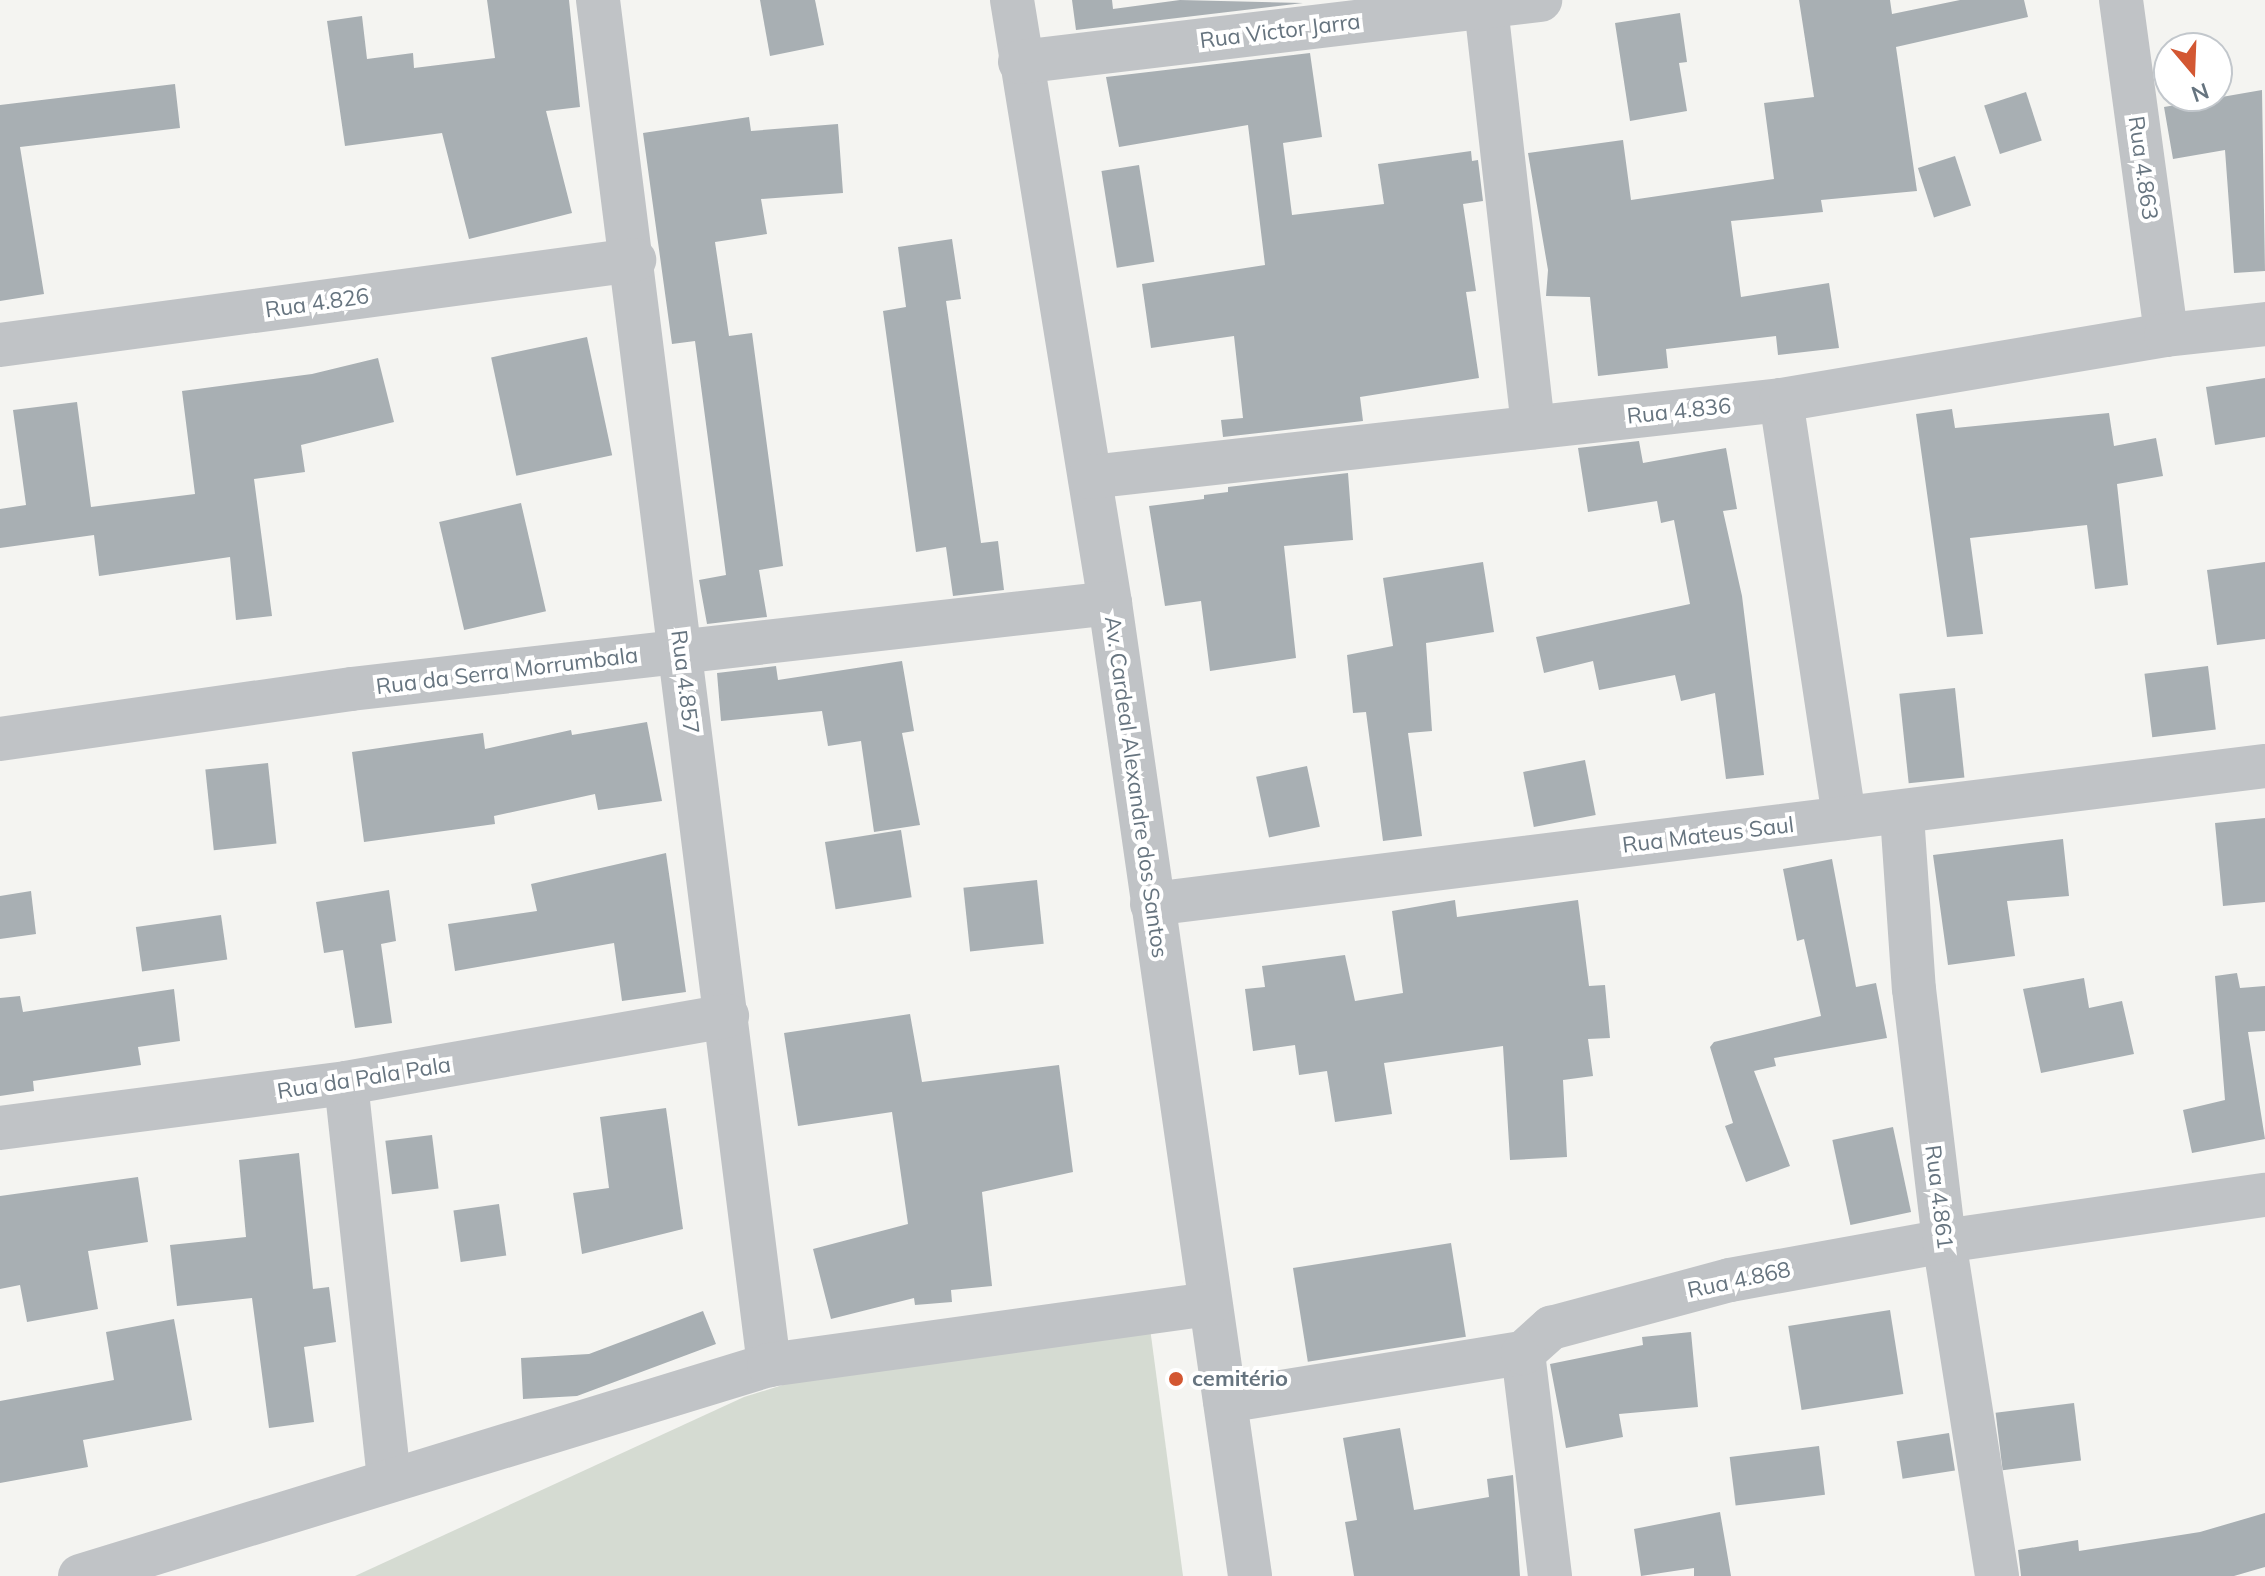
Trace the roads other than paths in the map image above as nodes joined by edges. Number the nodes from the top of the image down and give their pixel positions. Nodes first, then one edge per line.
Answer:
1 (598, 0) edge
2 (1012, 0) edge
3 (1540, 0) edge
4 (2121, 0) edge
5 (1486, 7) junction
6 (1020, 62) junction
7 (634, 260) junction
8 (2265, 324) edge
9 (2166, 335) junction
10 (0, 345) edge
11 (1781, 400) junction
12 (1533, 427) junction
13 (1090, 477) junction
14 (1110, 603) junction
15 (682, 651) junction
16 (0, 739) edge
17 (2265, 766) edge
18 (1902, 815) junction
19 (1844, 818) junction
20 (1152, 904) junction
21 (727, 1016) junction
22 (346, 1083) junction
23 (0, 1128) edge
24 (2265, 1195) edge
25 (1944, 1241) junction
26 (1209, 1304) junction
27 (1523, 1353) junction
28 (769, 1365) junction
29 (1225, 1401) junction
30 (389, 1481) junction
31 (80, 1576) edge
32 (1250, 1576) edge
33 (1550, 1576) edge
34 (1997, 1576) edge

1 - 7 street, Rua 4.857
2 - 6 street, Av. Cardeal Alexandre dos Santos
3 - 5 street, Rua Victor Jarra
4 - 9 street, Rua 4.863
5 - 6 street, Rua Victor Jarra
5 - 12 street
6 - 13 street, Av. Cardeal Alexandre dos Santos
7 - 10 street, Rua 4.826
7 - 15 street, Rua 4.857
8 - 9 street, Rua 4.836
9 - 11 street, Rua 4.836
11 - 12 street, Rua 4.836
11 - 19 street
12 - 13 street, Rua 4.836
13 - 14 street, Av. Cardeal Alexandre dos Santos
14 - 15 street, Rua da Serra Morrumbala
14 - 20 street, Av. Cardeal Alexandre dos Santos
15 - 16 street, Rua da Serra Morrumbala
15 - 21 street, Rua 4.857
17 - 18 street, Rua Mateus Saul
18 - 19 street, Rua Mateus Saul
18 - 25 street, Rua 4.861
19 - 20 street, Rua Mateus Saul
20 - 26 street, Av. Cardeal Alexandre dos Santos
21 - 22 street, Rua da Pala Pala
21 - 28 street, Rua 4.857
22 - 23 street, Rua da Pala Pala
22 - 30 street
24 - 25 street, Rua 4.868
25 - 27 street, Rua 4.868
25 - 34 street, Rua 4.861
26 - 28 street
26 - 29 street, Av. Cardeal Alexandre dos Santos
27 - 29 street
27 - 33 street
28 - 30 street
29 - 32 street, Av. Cardeal Alexandre dos Santos
30 - 31 street

